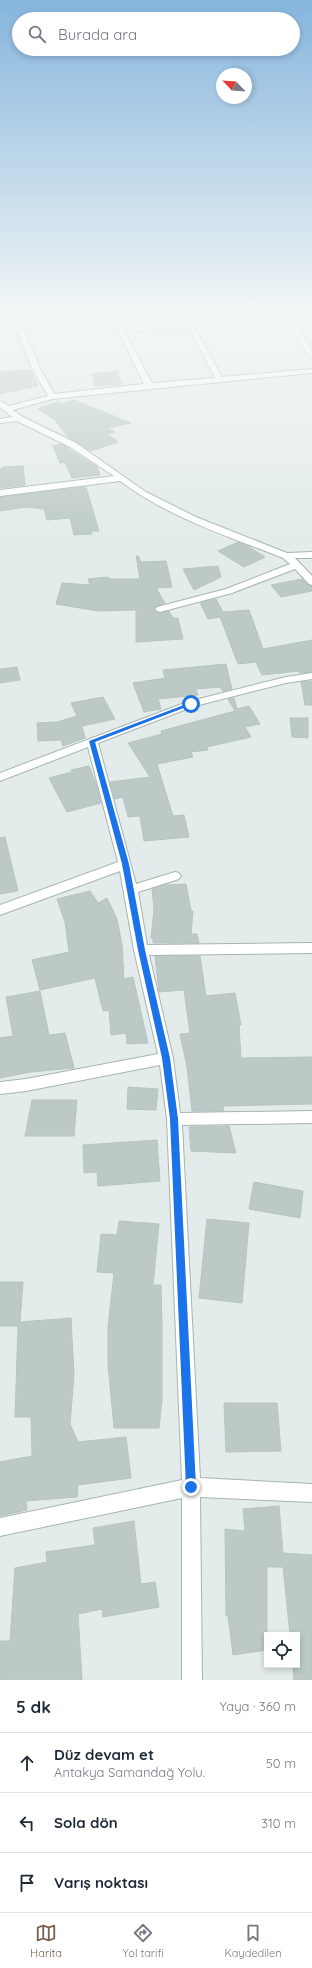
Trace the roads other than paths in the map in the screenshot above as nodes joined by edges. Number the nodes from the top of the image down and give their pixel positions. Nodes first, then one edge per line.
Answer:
1 (48, 390) edge
2 (110, 390) edge
3 (52, 397) junction
4 (0, 403) edge
5 (8, 409) junction
6 (18, 418) junction
7 (0, 421) edge
8 (122, 478) junction
9 (0, 493) edge
10 (312, 555) edge
11 (286, 556) junction
12 (297, 564) junction
13 (312, 582) edge
14 (160, 609) dead end
15 (312, 676) edge
16 (92, 741) junction
17 (0, 777) edge
18 (125, 864) junction
19 (175, 876) dead end
20 (131, 890) junction
21 (0, 910) edge
22 (312, 948) edge
23 (141, 950) junction
24 (166, 1058) junction
25 (0, 1088) edge
26 (312, 1117) edge
27 (174, 1119) junction
28 (191, 1487) junction
29 (312, 1493) edge
30 (0, 1527) edge
31 (192, 1680) edge

1 - 3 street
2 - 3 street
3 - 5 street
4 - 5 street
5 - 6 street
6 - 7 street
6 - 8 street
8 - 9 street
8 - 11 street
10 - 11 street
11 - 12 street
12 - 13 street
12 - 14 street
15 - 16 street
16 - 17 street
16 - 18 street
18 - 20 street
18 - 21 street
19 - 20 street
20 - 23 street
22 - 23 street
23 - 24 street
24 - 25 street
24 - 27 street
26 - 27 street
27 - 28 street
28 - 29 street
28 - 30 street
28 - 31 street

